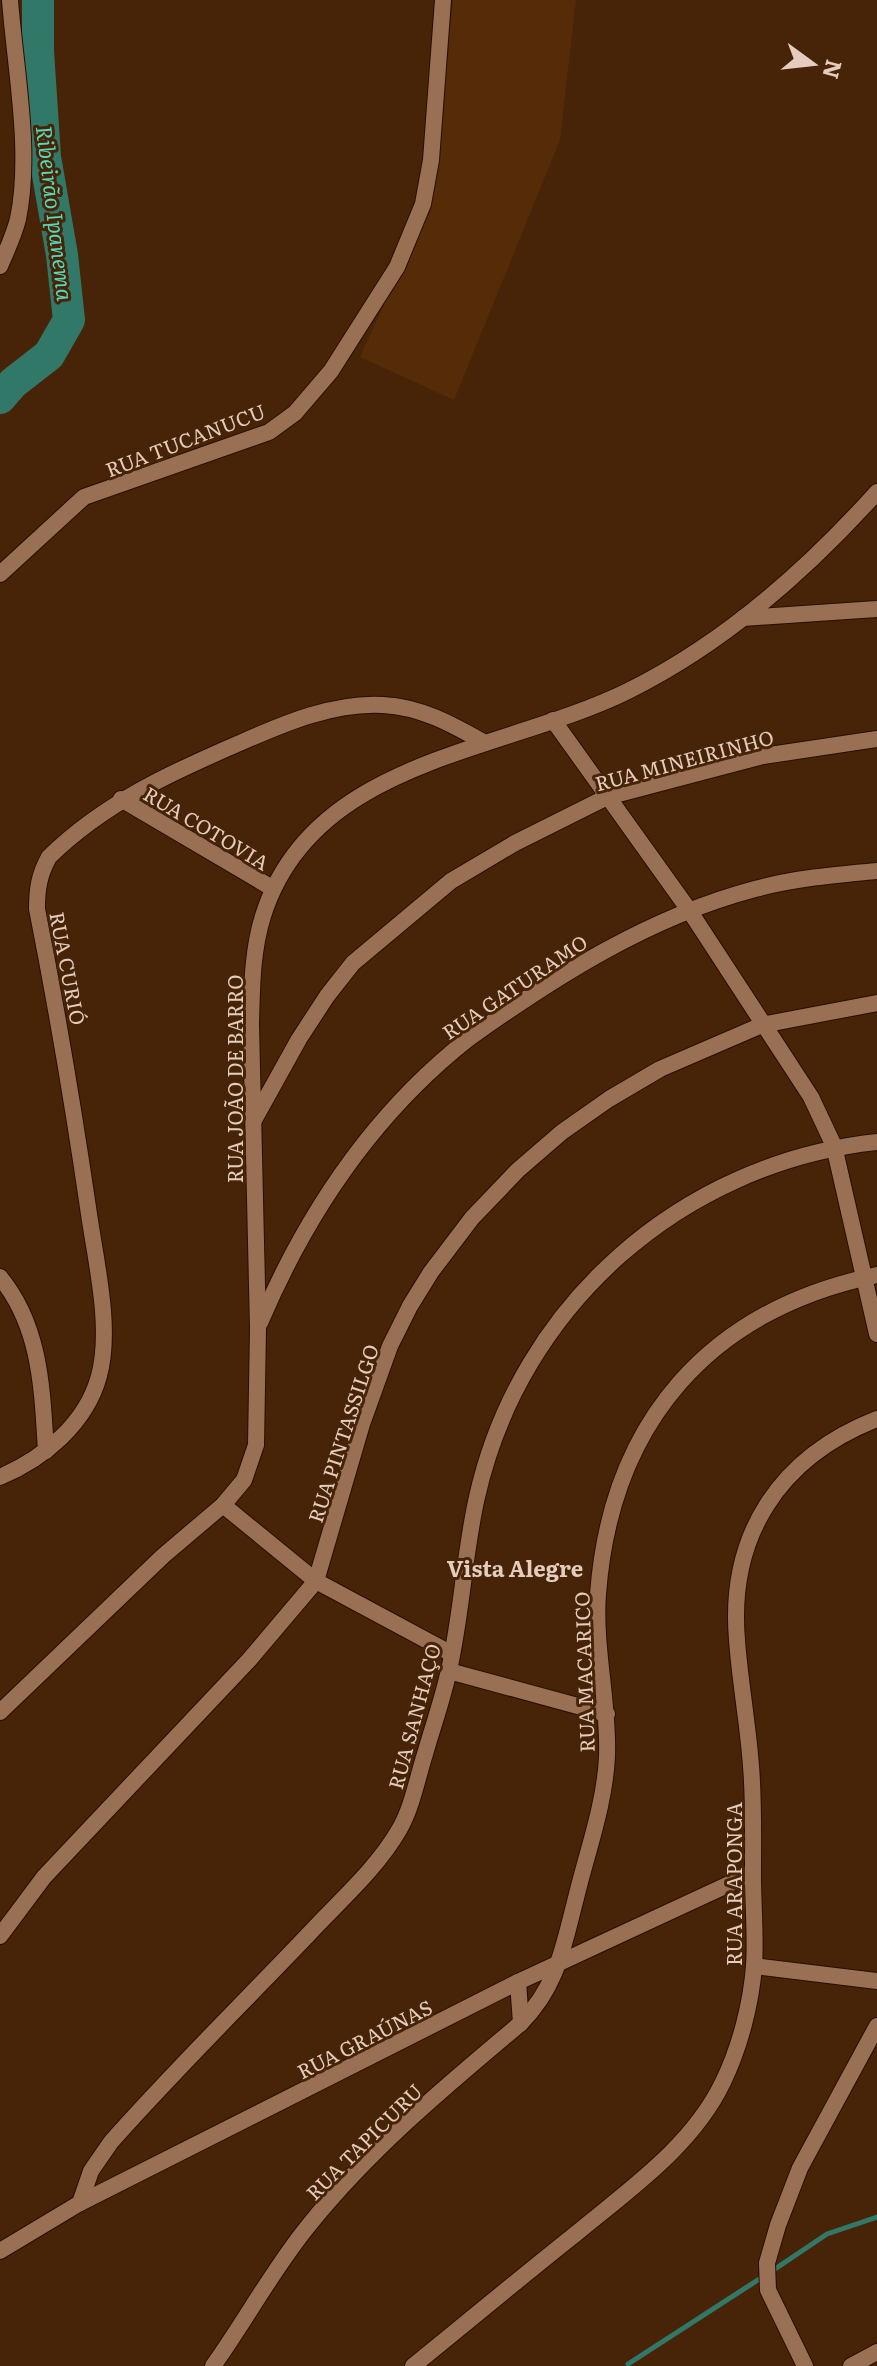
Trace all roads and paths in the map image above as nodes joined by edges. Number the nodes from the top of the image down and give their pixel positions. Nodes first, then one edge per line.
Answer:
1 (10, 0) edge
2 (443, 0) edge
3 (0, 266) edge
4 (877, 492) edge
5 (0, 574) edge
6 (877, 609) edge
7 (743, 618) junction
8 (553, 720) junction
9 (877, 739) edge
10 (485, 743) junction
11 (607, 797) junction
12 (121, 799) junction
13 (877, 871) edge
14 (272, 888) junction
15 (689, 910) junction
16 (877, 1003) edge
17 (762, 1025) junction
18 (253, 1121) junction
19 (877, 1142) edge
20 (834, 1146) junction
21 (870, 1276) edge
22 (0, 1277) edge
23 (258, 1329) junction
24 (877, 1334) edge
25 (877, 1419) edge
26 (46, 1451) junction
27 (0, 1477) edge
28 (223, 1505) junction
29 (316, 1581) junction
30 (451, 1662) junction
31 (0, 1712) edge
32 (607, 1714) junction
33 (753, 1873) junction
34 (0, 1936) edge
35 (560, 1962) junction
36 (754, 1966) junction
37 (877, 1981) edge
38 (518, 1982) junction
39 (521, 2023) junction
40 (877, 2026) edge
41 (80, 2203) junction
42 (0, 2251) edge
43 (877, 2352) edge
44 (213, 2366) edge
45 (413, 2366) edge
46 (805, 2366) edge
47 (851, 2366) edge

1 - 3 street
2 - 5 street, RUA TUCANUCU
4 - 7 street, RUA JOÃO DE BARRO
6 - 7 street
7 - 8 street, RUA JOÃO DE BARRO
8 - 10 street, RUA JOÃO DE BARRO
8 - 11 street
9 - 11 street, RUA MINEIRINHO
10 - 12 street, RUA CURIÓ
10 - 14 street, RUA JOÃO DE BARRO
11 - 15 street
11 - 18 street, RUA MINEIRINHO
12 - 14 street, RUA COTOVIA
12 - 26 street, RUA CURIÓ
13 - 15 street, RUA GATURAMO
14 - 18 street, RUA JOÃO DE BARRO
15 - 17 street
15 - 23 street, RUA GATURAMO
16 - 17 street, RUA PINTASSILGO
17 - 20 street
17 - 29 street, RUA PINTASSILGO
18 - 23 street, RUA JOÃO DE BARRO
19 - 20 street, RUA SANHAÇO
20 - 21 street
20 - 30 street, RUA SANHAÇO
21 - 24 street
21 - 32 street, RUA MACARICO
22 - 26 street
23 - 28 street, RUA JOÃO DE BARRO
25 - 33 street, RUA ARAPONGA
26 - 27 street, RUA CURIÓ
28 - 29 street
28 - 31 street, RUA JOÃO DE BARRO
29 - 30 street
29 - 34 street, RUA PINTASSILGO
30 - 32 street
30 - 41 street, RUA SANHAÇO
32 - 35 street, RUA MACARICO
33 - 35 street, RUA GRAÚNAS
33 - 36 street, RUA ARAPONGA
35 - 38 street, RUA GRAÚNAS
35 - 39 street, RUA TAPICURU
36 - 37 street
36 - 45 street, RUA ARAPONGA
38 - 39 street
38 - 41 street, RUA GRAÚNAS
39 - 44 street, RUA TAPICURU
40 - 46 street
41 - 42 street, RUA GRAÚNAS
43 - 47 street

